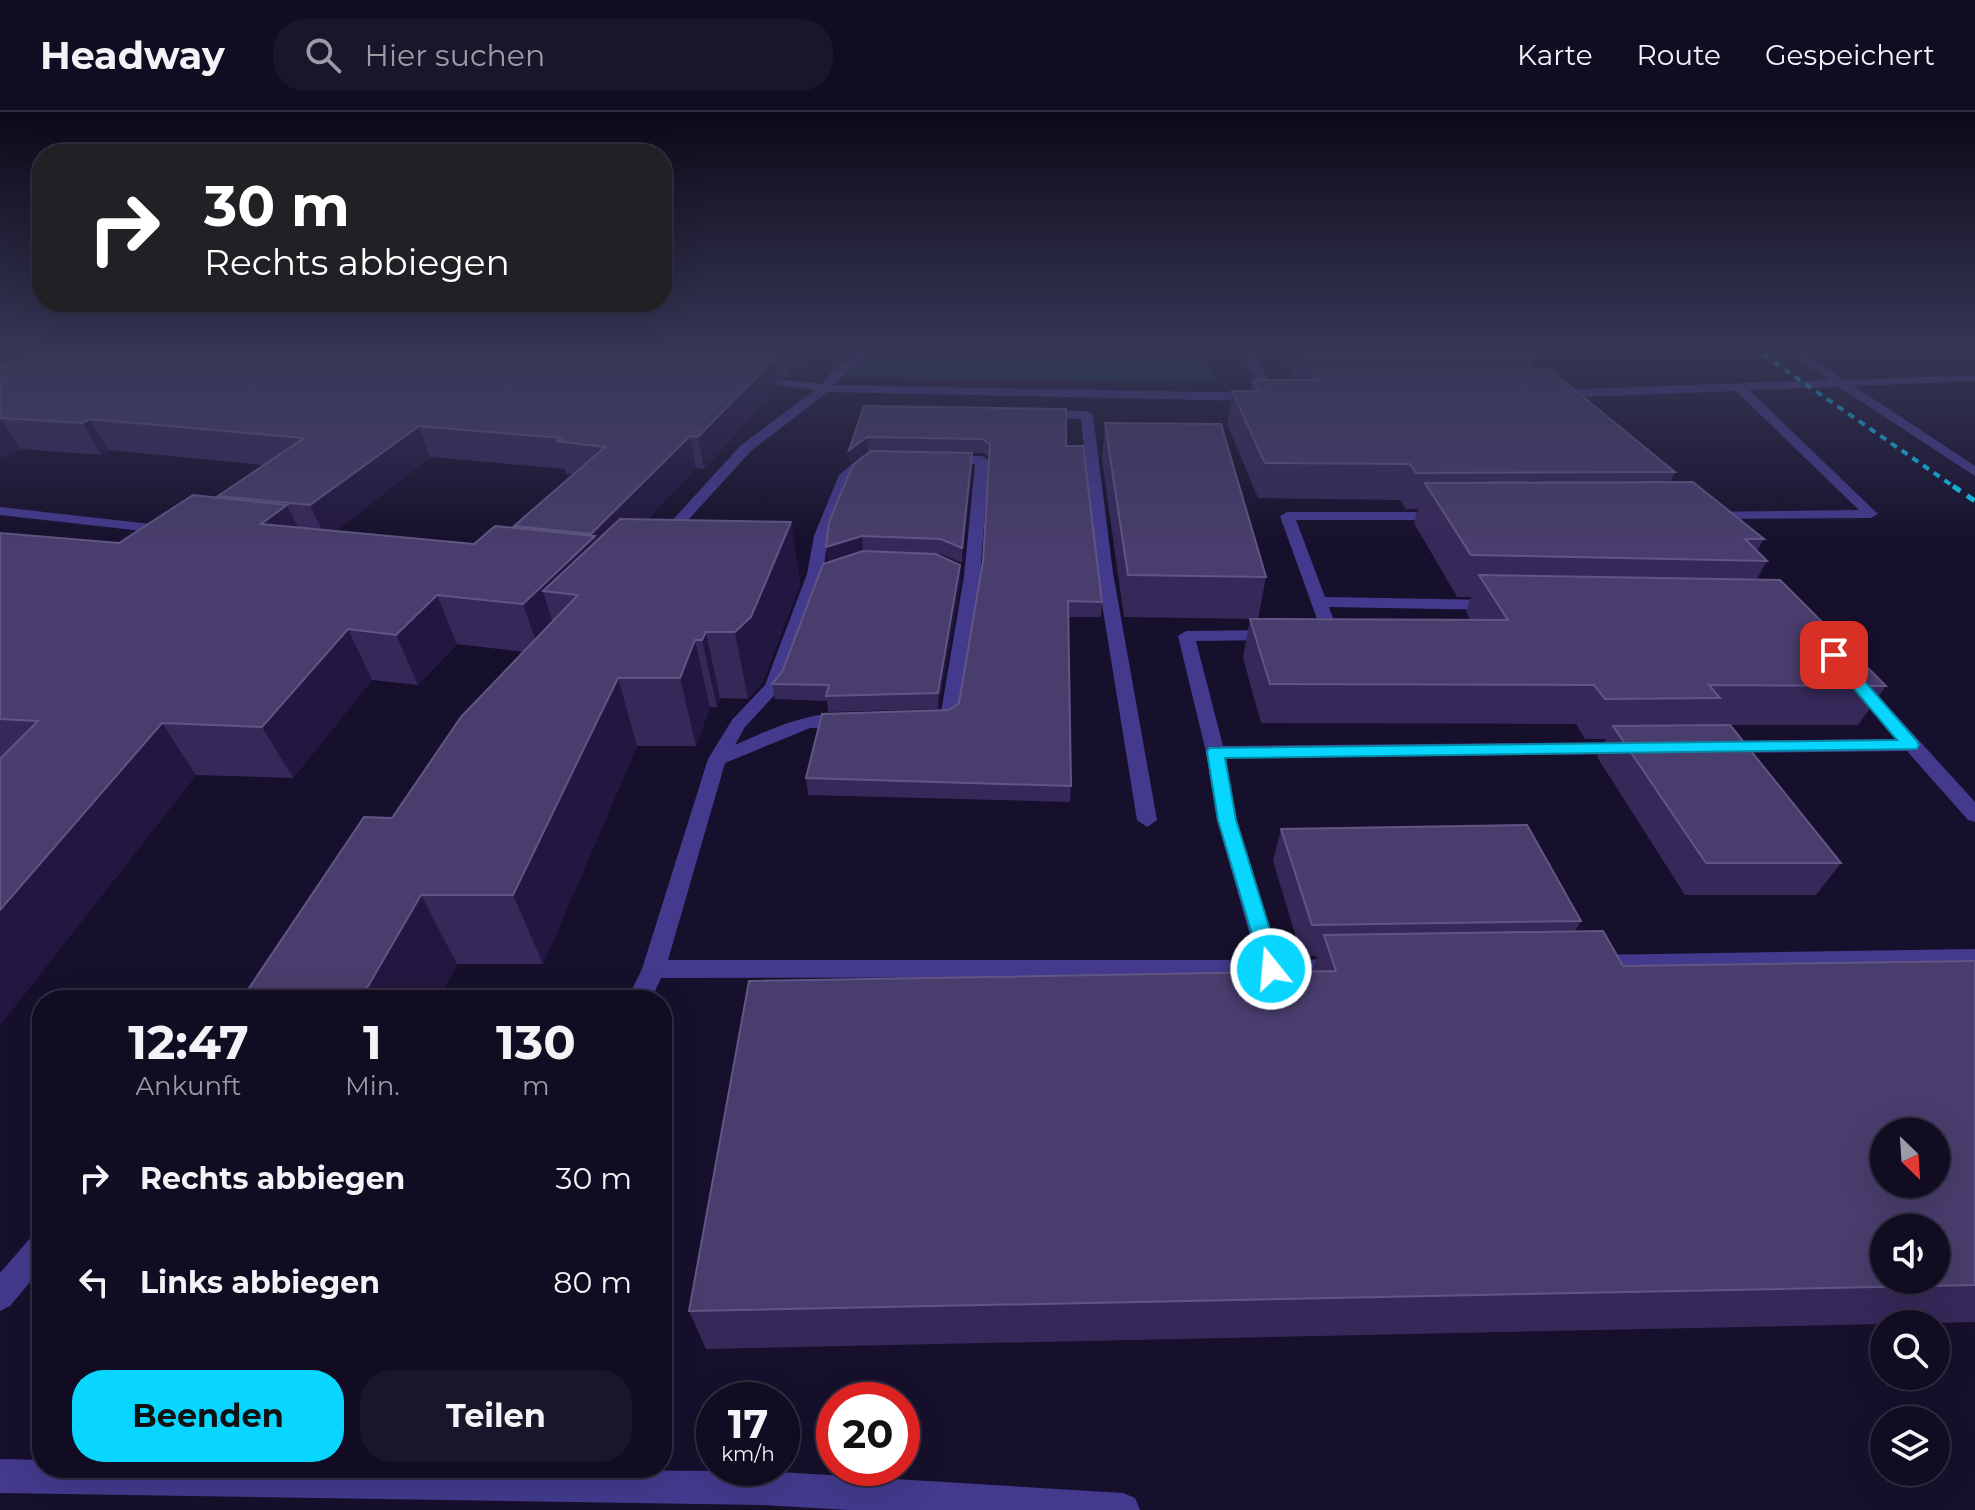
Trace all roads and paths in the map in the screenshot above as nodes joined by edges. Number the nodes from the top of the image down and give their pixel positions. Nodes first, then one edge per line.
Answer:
1 (793, 412) edge
2 (1765, 412) edge
3 (1886, 412) edge
4 (1026, 413) edge
5 (1087, 415) joint
6 (897, 459) edge
7 (925, 459) edge
8 (1975, 472) edge
9 (0, 511) edge
10 (1698, 515) edge
11 (1461, 516) edge
12 (188, 532) edge
13 (657, 545) edge
14 (1319, 602) junction
15 (1510, 605) edge
16 (1844, 666) edge
17 (917, 718) edge
18 (854, 721) edge
19 (1911, 745) junction
20 (1705, 747) edge
21 (1642, 748) edge
22 (1215, 752) junction
23 (717, 759) junction
24 (1975, 815) edge
25 (1147, 820) dead end
26 (1975, 958) edge
27 (1575, 964) edge
28 (1367, 967) edge
29 (654, 969) junction
30 (1271, 969) junction
31 (644, 990) edge
32 (32, 1258) edge
33 (0, 1296) edge
34 (0, 1476) edge
35 (32, 1476) edge
36 (500, 1478) edge
37 (1123, 1510) edge

1 - 13 street
2 - 10 street
3 - 8 street
4 - 5 street
5 - 25 street
6 - 23 street
7 - 17 street
9 - 12 street
11 - 14 street
14 - 15 street
14 - 22 street
16 - 19 street
18 - 23 street
19 - 20 street
19 - 24 street
21 - 22 street
22 - 30 street
23 - 29 street
26 - 27 street
28 - 30 street
29 - 30 street
29 - 31 street
32 - 33 street
34 - 35 street
36 - 37 street

